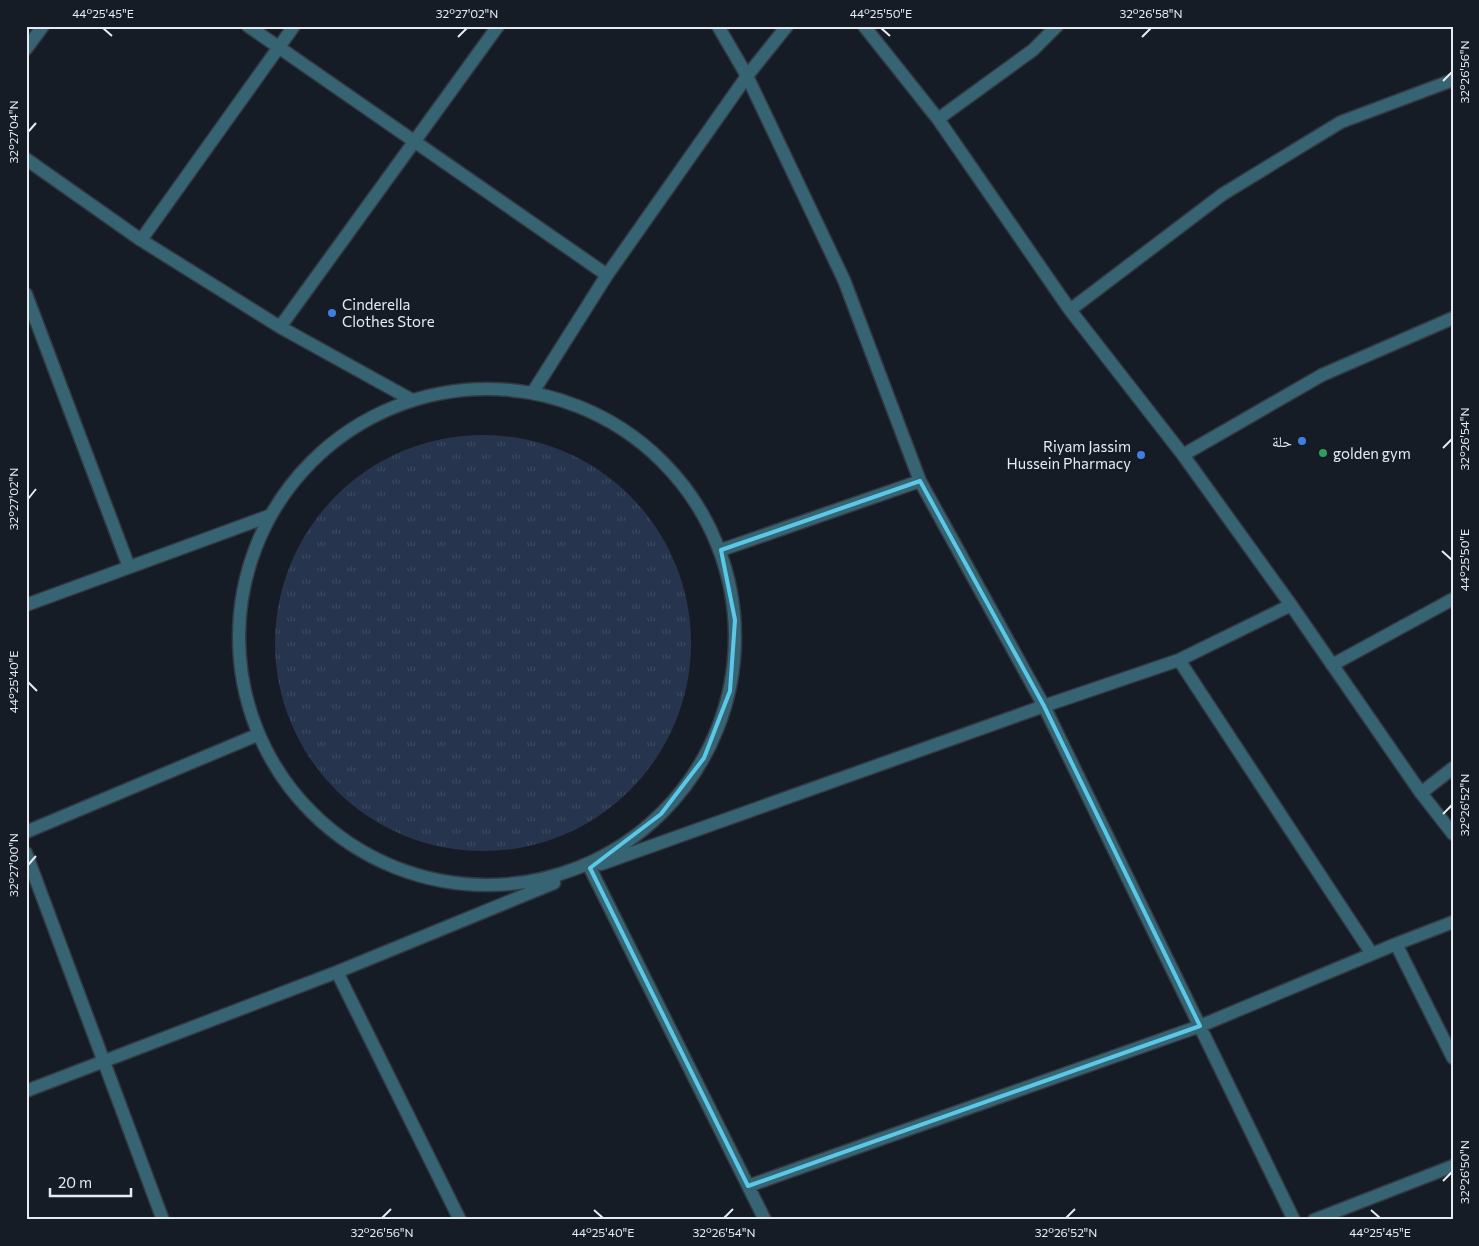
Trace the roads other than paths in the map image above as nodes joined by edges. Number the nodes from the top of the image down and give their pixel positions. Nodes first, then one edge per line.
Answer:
1 (43, 26) edge
2 (248, 26) edge
3 (294, 26) edge
4 (498, 26) edge
5 (718, 26) edge
6 (787, 26) edge
7 (864, 26) edge
8 (1057, 26) edge
9 (278, 48) junction
10 (26, 49) edge
11 (747, 76) junction
12 (1453, 80) edge
13 (938, 119) junction
14 (414, 142) junction
15 (26, 159) edge
16 (141, 240) junction
17 (607, 275) junction
18 (26, 294) edge
19 (1070, 310) junction
20 (1453, 318) edge
21 (280, 327) junction
22 (534, 392) junction
23 (412, 400) junction
24 (1183, 455) junction
25 (920, 481) junction
26 (269, 516) junction
27 (721, 550) junction
28 (130, 567) junction
29 (1453, 599) edge
30 (26, 605) edge
31 (1291, 605) junction
32 (1179, 660) junction
33 (1332, 665) junction
34 (1044, 706) junction
35 (256, 735) junction
36 (1453, 768) edge
37 (1421, 792) junction
38 (26, 832) edge
39 (1453, 834) edge
40 (26, 853) edge
41 (590, 868) junction
42 (1453, 922) edge
43 (1396, 944) junction
44 (1372, 954) junction
45 (337, 972) junction
46 (1200, 1026) junction
47 (1453, 1058) edge
48 (103, 1061) junction
49 (26, 1091) edge
50 (1453, 1166) edge
51 (748, 1186) junction
52 (163, 1220) edge
53 (460, 1220) edge
54 (765, 1220) edge
55 (1294, 1220) edge
56 (1314, 1220) edge

1 - 10 street
2 - 9 street
3 - 9 street
4 - 14 street
5 - 11 street
6 - 11 street
7 - 13 street
8 - 13 street
9 - 14 street
9 - 16 street
11 - 17 street
11 - 25 street
12 - 19 street
13 - 19 street
14 - 17 street
14 - 21 street
15 - 16 street
16 - 21 street
17 - 22 street
18 - 28 street
19 - 24 street
20 - 24 street
21 - 23 street
22 - 23 street
22 - 27 street
23 - 26 street
24 - 31 street
25 - 27 street
25 - 34 street
26 - 28 street
26 - 35 street
27 - 41 street
28 - 30 street
29 - 33 street
31 - 32 street
31 - 33 street
32 - 34 street
32 - 44 street
33 - 37 street
34 - 41 street
34 - 46 street
35 - 38 street
35 - 41 street
36 - 37 street
37 - 39 street
40 - 48 street
41 - 45 street
41 - 51 street
42 - 43 street
43 - 44 street
43 - 47 street
44 - 46 street
45 - 48 street
45 - 53 street
46 - 51 street
46 - 55 street
48 - 49 street
48 - 52 street
50 - 56 street
51 - 54 street

